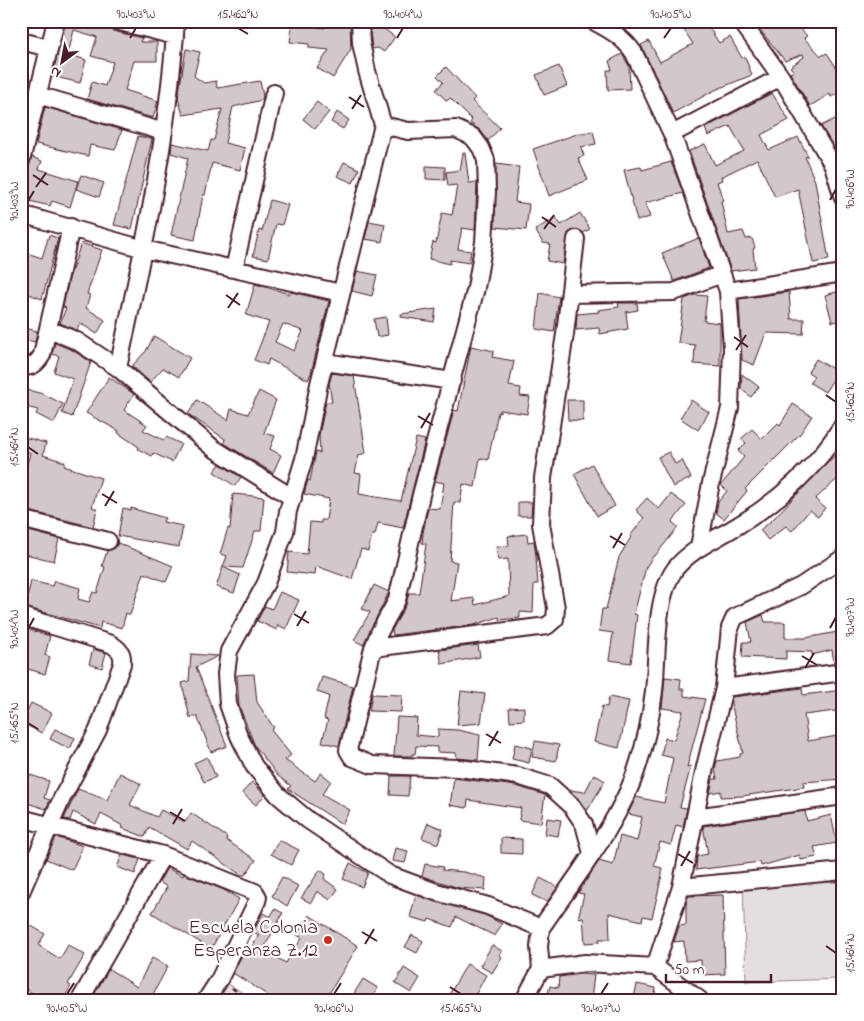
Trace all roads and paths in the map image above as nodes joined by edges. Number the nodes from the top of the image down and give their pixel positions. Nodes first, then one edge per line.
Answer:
1 (56, 21) edge
2 (116, 21) edge
3 (360, 21) edge
4 (593, 21) edge
5 (741, 21) edge
6 (175, 29) edge
7 (21, 40) edge
8 (49, 48) junction
9 (780, 77) junction
10 (274, 93) dead end
11 (38, 95) junction
12 (383, 125) junction
13 (164, 132) junction
14 (672, 134) junction
15 (21, 161) edge
16 (843, 198) edge
17 (21, 214) edge
18 (71, 227) junction
19 (576, 239) dead end
20 (144, 249) junction
21 (234, 269) junction
22 (843, 273) edge
23 (722, 274) junction
24 (728, 291) junction
25 (341, 293) junction
26 (570, 294) junction
27 (48, 329) junction
28 (324, 362) junction
29 (21, 367) edge
30 (118, 368) junction
31 (452, 381) junction
32 (843, 424) edge
33 (293, 498) junction
34 (21, 519) edge
35 (108, 541) dead end
36 (699, 547) junction
37 (843, 558) edge
38 (21, 616) edge
39 (373, 648) junction
40 (843, 672) edge
41 (724, 688) junction
42 (843, 796) edge
43 (21, 818) edge
44 (696, 818) junction
45 (49, 826) junction
46 (592, 853) junction
47 (163, 854) junction
48 (843, 871) edge
49 (681, 887) junction
50 (21, 892) edge
51 (542, 928) junction
52 (655, 967) junction
53 (541, 969) junction
54 (219, 980) junction
55 (80, 1000) edge
56 (206, 1000) edge
57 (250, 1000) edge
58 (524, 1000) edge
59 (700, 1000) edge

1 - 8 street
2 - 6 street
3 - 12 street
4 - 14 street
5 - 9 street
6 - 13 street
7 - 8 street
8 - 11 street
9 - 14 street
9 - 16 street
10 - 21 street
11 - 13 street
11 - 15 street
12 - 25 street
12 - 31 street
13 - 20 street
14 - 23 street
17 - 18 street
18 - 20 street
18 - 27 street
19 - 26 street
20 - 21 street
20 - 30 street
21 - 25 street
22 - 24 street
23 - 24 street
23 - 26 street
24 - 36 street
25 - 28 street
26 - 39 street
27 - 29 street
27 - 30 street
28 - 31 street
28 - 33 street
30 - 33 street
31 - 39 street
32 - 36 street
33 - 51 street
34 - 35 street
36 - 46 street
37 - 41 street
38 - 45 street
39 - 46 street
40 - 41 street
41 - 44 street
42 - 44 street
43 - 45 street
44 - 49 street
45 - 47 street
45 - 50 street
46 - 51 street
47 - 54 street
47 - 55 street
48 - 49 street
49 - 52 street
51 - 53 street
52 - 53 street
52 - 59 street
53 - 58 street
54 - 56 street
54 - 57 path

